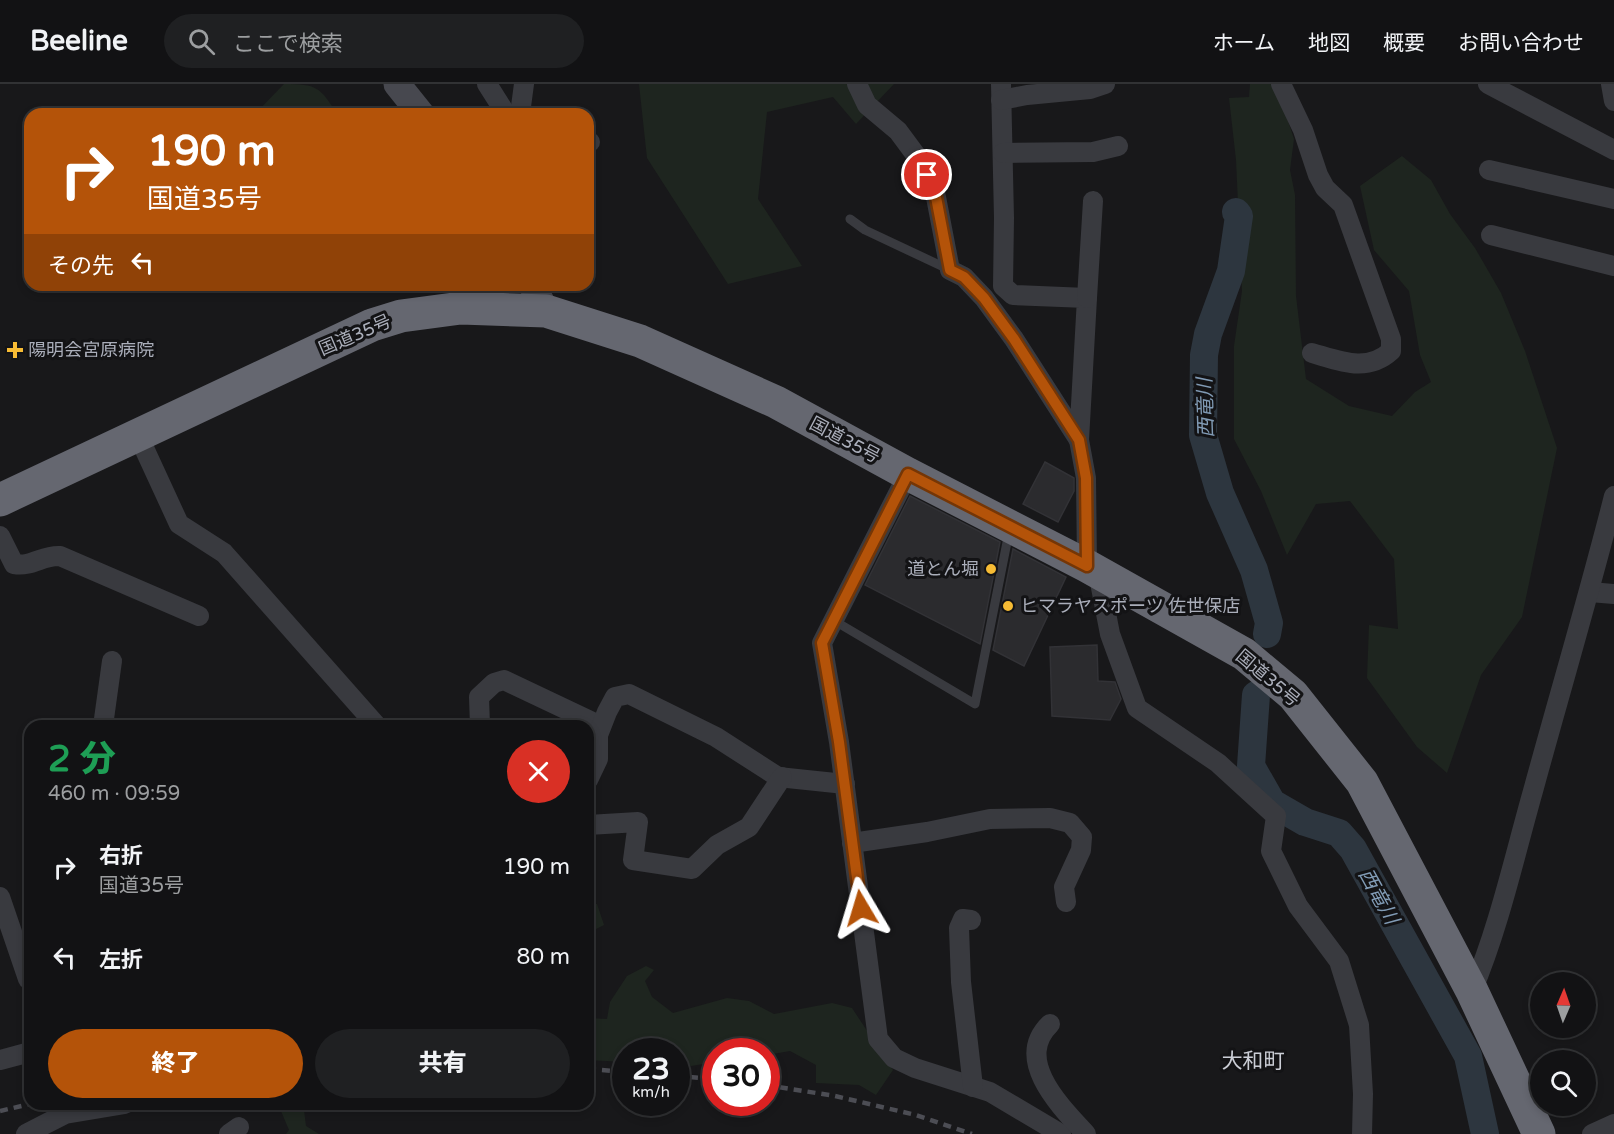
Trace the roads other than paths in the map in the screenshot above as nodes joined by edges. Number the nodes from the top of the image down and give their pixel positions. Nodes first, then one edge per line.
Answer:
1 (396, 84) edge
2 (487, 84) edge
3 (524, 84) edge
4 (857, 84) edge
5 (1105, 84) edge
6 (1281, 84) edge
7 (1488, 84) edge
8 (1611, 84) edge
9 (1001, 92) edge
10 (1614, 101) edge
11 (416, 108) edge
12 (502, 108) edge
13 (521, 108) edge
14 (1118, 146) dead end
15 (1614, 150) edge
16 (1003, 153) junction
17 (1489, 170) dead end
18 (1614, 199) edge
19 (1093, 201) dead end
20 (850, 219) dead end
21 (1491, 234) dead end
22 (1614, 266) edge
23 (950, 270) junction
24 (539, 298) edge
25 (1087, 298) junction
26 (1312, 353) dead end
27 (138, 435) junction
28 (1079, 440) junction
29 (908, 474) junction
30 (1614, 496) edge
31 (0, 500) edge
32 (1010, 527) junction
33 (0, 536) edge
34 (1092, 569) junction
35 (1590, 592) junction
36 (1614, 594) edge
37 (199, 616) dead end
38 (833, 620) junction
39 (112, 661) dead end
40 (105, 720) edge
41 (372, 720) edge
42 (480, 720) edge
43 (588, 720) edge
44 (594, 723) edge
45 (601, 726) junction
46 (594, 767) edge
47 (782, 777) junction
48 (845, 784) junction
49 (594, 825) edge
50 (852, 843) junction
51 (0, 897) edge
52 (1066, 902) dead end
53 (971, 920) dead end
54 (24, 967) edge
55 (1472, 991) junction
56 (1050, 1024) dead end
57 (24, 1054) edge
58 (0, 1060) edge
59 (973, 1087) junction
60 (89, 1110) edge
61 (1614, 1124) edge
62 (26, 1134) edge
63 (1060, 1134) edge
64 (1086, 1134) edge
65 (1362, 1134) edge
66 (1539, 1134) edge
67 (1592, 1134) edge

1 - 11 street
2 - 12 street
3 - 13 street
4 - 23 street
5 - 9 street
6 - 26 street
7 - 15 street
8 - 10 street
9 - 16 street
14 - 16 street
16 - 25 street
17 - 18 street
19 - 25 street
20 - 23 lane
21 - 22 street
23 - 28 street
24 - 27 highway, 国道35号
24 - 29 highway, 国道35号
25 - 28 street
27 - 31 highway, 国道35号
27 - 41 street
28 - 34 street
29 - 32 highway, 国道35号
29 - 38 street
30 - 35 street
32 - 34 highway, 国道35号
32 - 38 lane
33 - 37 street
34 - 55 highway, 国道35号
34 - 65 street
35 - 36 street
35 - 55 street
38 - 48 street
39 - 40 street
42 - 43 street
44 - 45 street
45 - 46 street
45 - 47 street
47 - 48 street
47 - 49 street
48 - 50 street
50 - 52 street
50 - 59 street
51 - 54 street
53 - 59 street
55 - 66 highway, 国道35号
56 - 64 street
57 - 58 street
59 - 63 street
60 - 62 street
61 - 67 street

